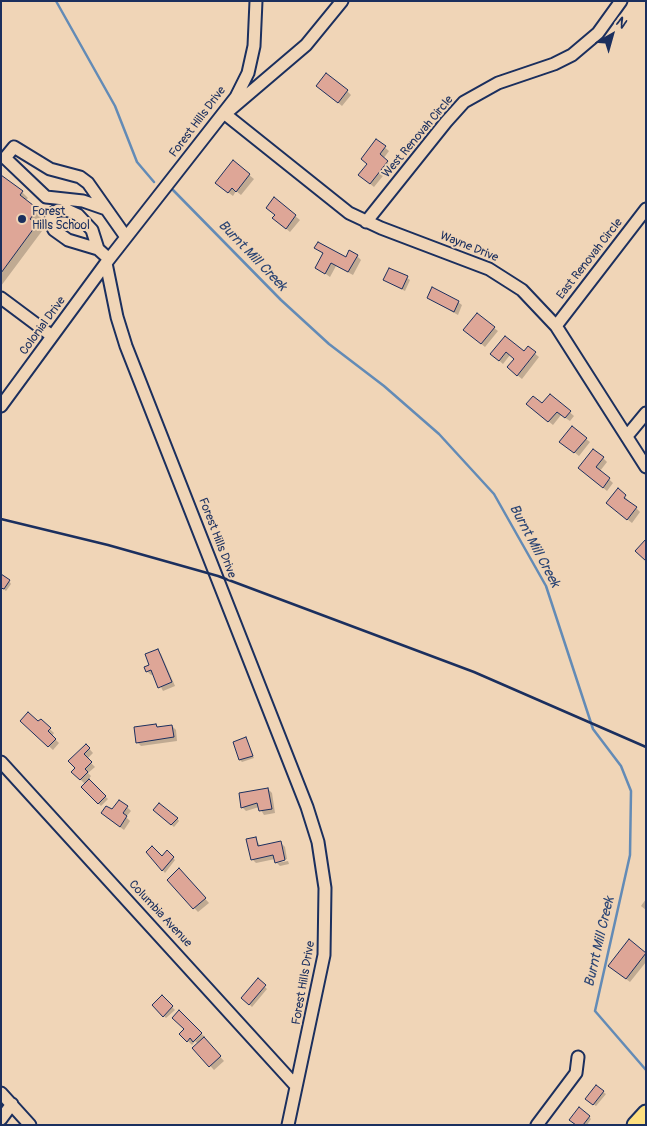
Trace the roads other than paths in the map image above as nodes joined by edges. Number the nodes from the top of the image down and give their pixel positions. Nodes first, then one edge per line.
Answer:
1 (256, 1) edge
2 (342, 1) edge
3 (622, 1) edge
4 (225, 114) junction
5 (106, 209) junction
6 (646, 209) edge
7 (366, 222) junction
8 (126, 237) junction
9 (98, 249) dead end
10 (108, 261) junction
11 (1, 298) edge
12 (556, 326) junction
13 (52, 336) junction
14 (1, 406) edge
15 (646, 414) edge
16 (627, 436) junction
17 (646, 467) edge
18 (1, 762) edge
19 (578, 1057) dead end
20 (296, 1086) junction
21 (1, 1093) edge
22 (12, 1104) junction
23 (646, 1114) edge
24 (1, 1119) edge
25 (30, 1125) edge
26 (288, 1125) edge
27 (537, 1125) edge
28 (635, 1125) edge

1 - 4 street, Forest Hills Drive
2 - 4 street
3 - 7 street, West Renovah Circle
4 - 7 street, Wayne Drive
4 - 8 street, Forest Hills Drive
5 - 5 street
5 - 8 street
6 - 12 street, East Renovah Circle
7 - 12 street, Wayne Drive
8 - 10 street, Forest Hills Drive
9 - 10 street
10 - 13 street, Colonial Drive
10 - 20 street, Forest Hills Drive
11 - 13 street
12 - 16 street, Wayne Drive
13 - 14 street, Colonial Drive
15 - 16 street
16 - 17 street, Wayne Drive
18 - 20 street, Columbia Avenue
19 - 27 street
20 - 26 street, Forest Hills Drive
21 - 22 street
22 - 24 street
22 - 25 street
23 - 28 main road

